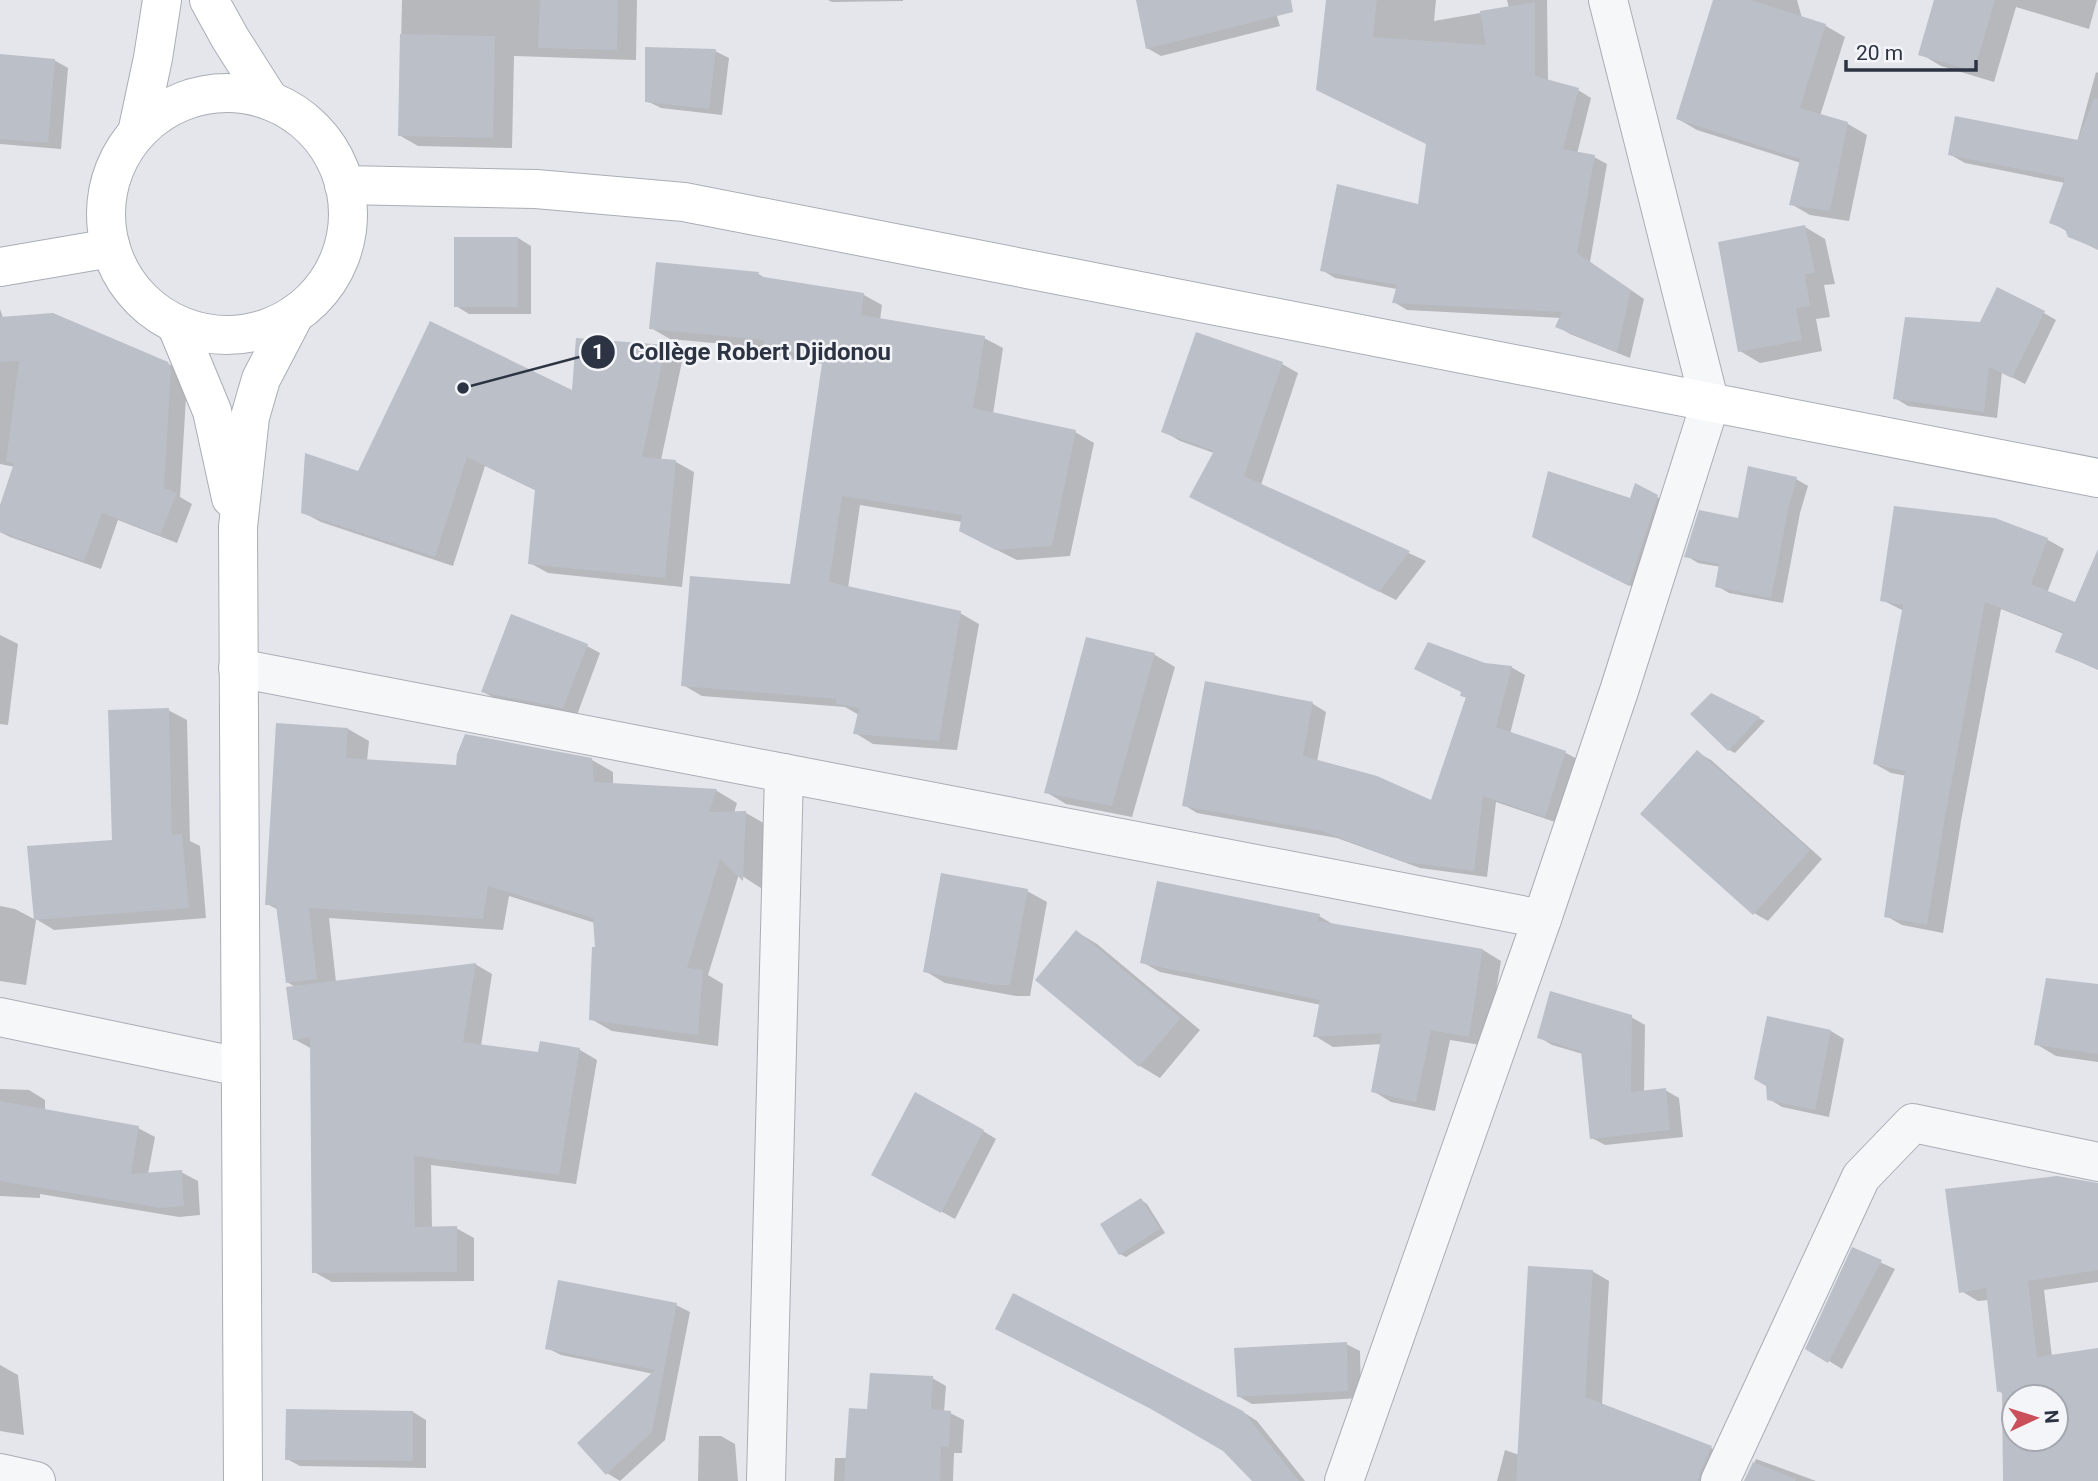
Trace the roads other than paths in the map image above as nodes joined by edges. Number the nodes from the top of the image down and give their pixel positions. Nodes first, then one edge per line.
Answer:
1 (162, 0) edge
2 (209, 0) edge
3 (1608, 0) edge
4 (270, 101) junction
5 (137, 133) junction
6 (344, 185) junction
7 (111, 248) junction
8 (0, 267) edge
9 (295, 314) junction
10 (176, 324) junction
11 (1710, 404) junction
12 (2098, 478) edge
13 (238, 527) junction
14 (238, 668) junction
15 (784, 773) junction
16 (1542, 919) junction
17 (0, 1017) edge
18 (240, 1067) junction
19 (2098, 1162) edge
20 (0, 1474) edge
21 (36, 1481) edge
22 (243, 1481) edge
23 (766, 1481) edge
24 (1343, 1481) edge
25 (1720, 1481) edge

1 - 5 main road
2 - 4 main road
3 - 11 street
4 - 5 main road
4 - 6 main road
5 - 7 main road
6 - 9 main road
6 - 11 main road
7 - 8 main road
7 - 10 main road
9 - 10 main road
9 - 13 main road
10 - 13 main road
11 - 12 main road
11 - 16 street
13 - 14 main road
14 - 15 street
14 - 18 main road
15 - 16 street
15 - 23 street
16 - 24 street
17 - 18 street
18 - 22 main road
19 - 25 street
20 - 21 street

